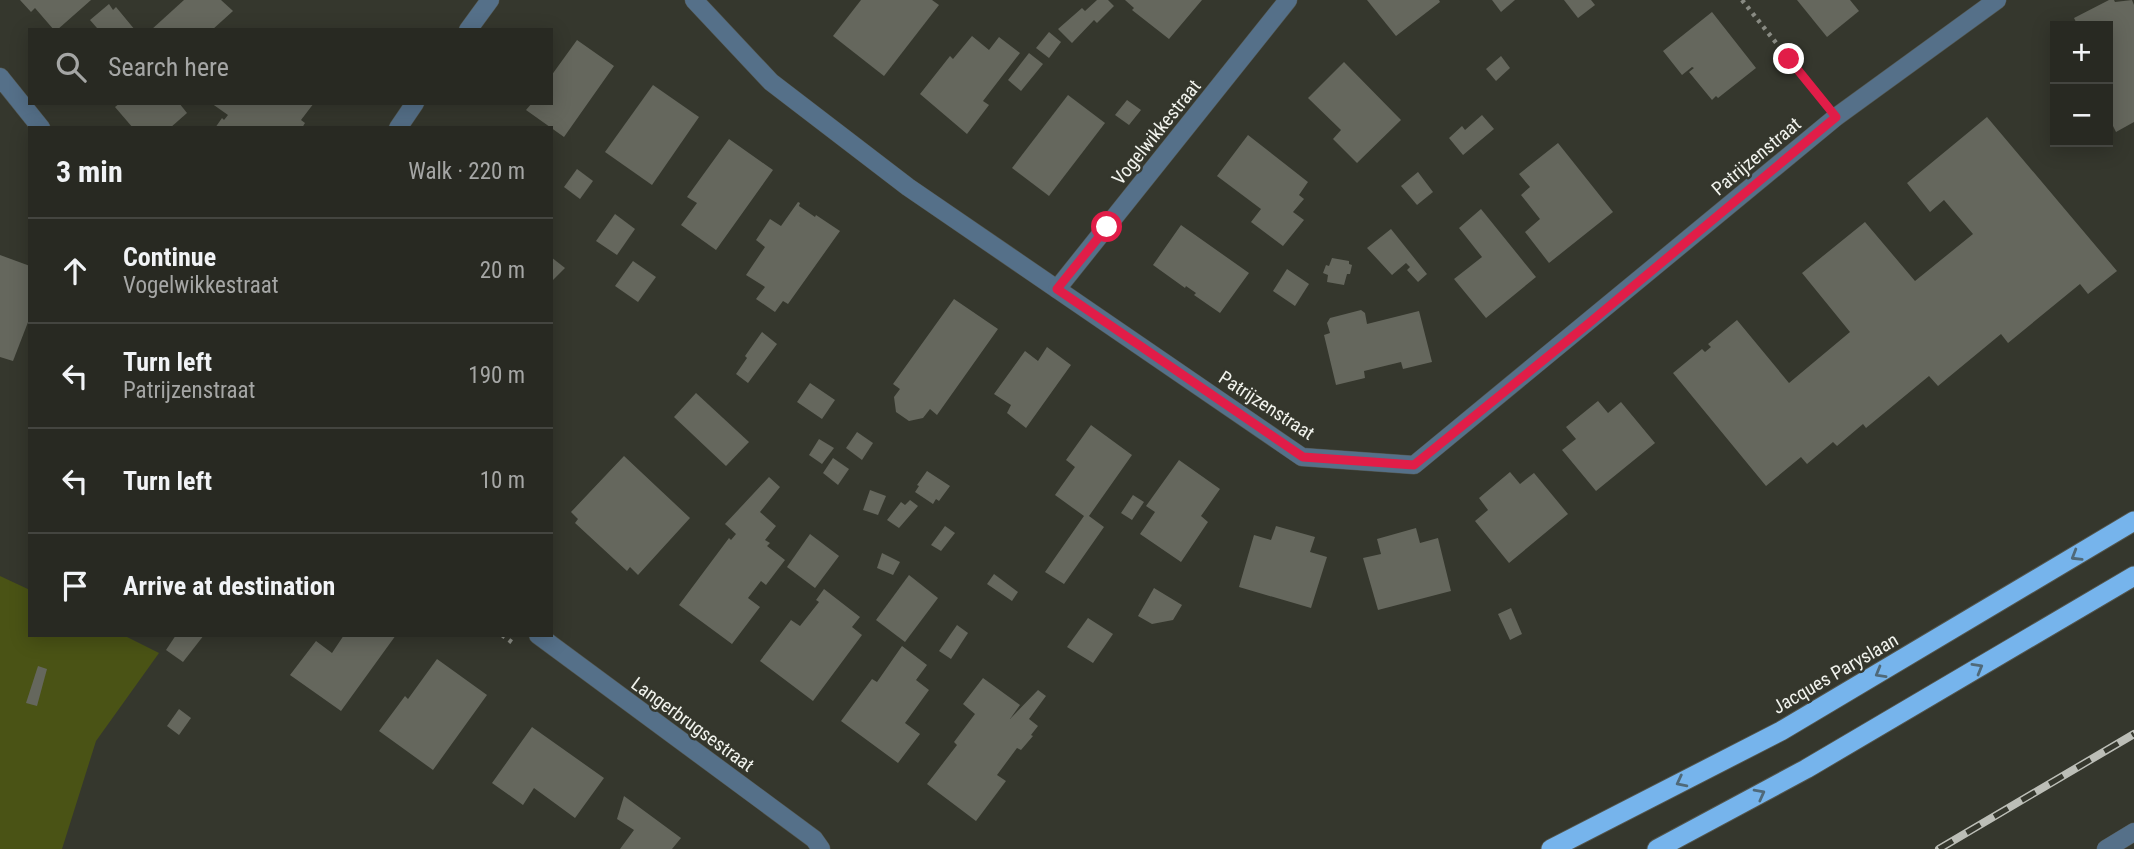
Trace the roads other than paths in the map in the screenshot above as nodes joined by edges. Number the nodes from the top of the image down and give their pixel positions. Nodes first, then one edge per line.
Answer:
1 (490, 0) edge
2 (694, 0) edge
3 (1288, 0) edge
4 (1997, 0) edge
5 (469, 28) edge
6 (0, 77) edge
7 (414, 105) edge
8 (39, 126) edge
9 (399, 126) edge
10 (1057, 289) junction
11 (2134, 521) edge
12 (2134, 576) edge
13 (541, 637) edge
14 (2134, 832) edge
15 (821, 849) edge
16 (1551, 849) edge
17 (1657, 849) edge
18 (2106, 849) edge

1 - 5 street
2 - 10 street, Patrijzenstraat
3 - 10 street, Vogelwikkestraat
4 - 10 street, Patrijzenstraat
6 - 8 street
7 - 9 street
11 -> 16 highway, Jacques Paryslaan
17 -> 12 highway
13 - 15 street, Langerbrugsestraat
14 - 18 street

